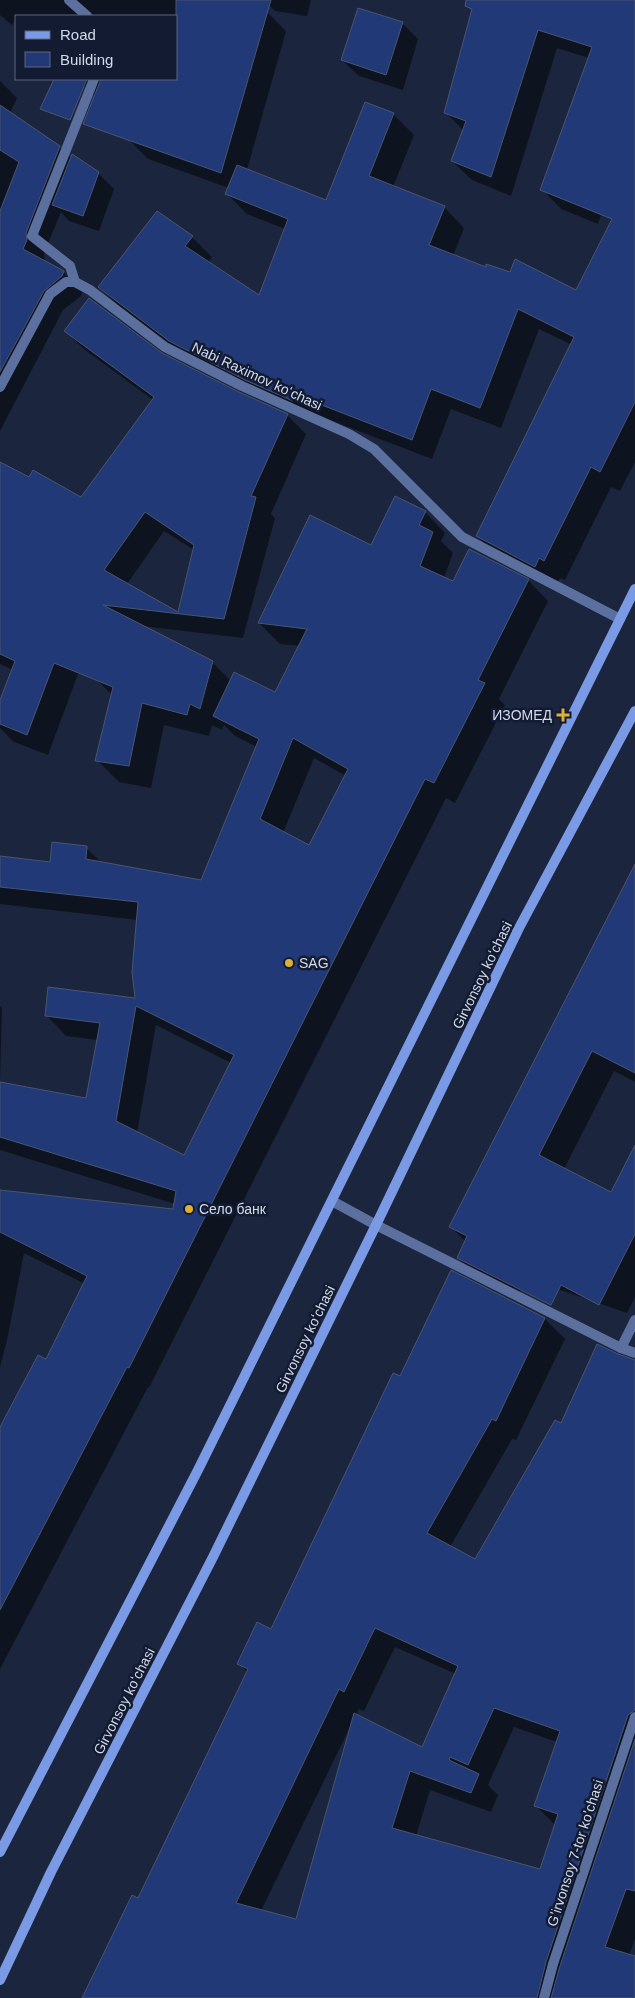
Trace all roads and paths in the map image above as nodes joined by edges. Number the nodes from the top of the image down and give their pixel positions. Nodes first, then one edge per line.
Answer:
1 (68, 0) edge
2 (86, 15) edge
3 (94, 80) edge
4 (75, 282) junction
5 (0, 387) edge
6 (635, 589) edge
7 (620, 619) junction
8 (635, 711) edge
9 (332, 1201) junction
10 (376, 1226) junction
11 (635, 1320) edge
12 (621, 1348) junction
13 (635, 1353) edge
14 (635, 1717) edge
15 (0, 1852) edge
16 (0, 1980) edge
17 (544, 1998) edge

1 - 2 street
3 - 4 street
4 - 5 street
4 - 7 street, Nabi Raximov koʻchasi
6 - 7 main road
7 - 9 main road
8 - 10 main road, Girvonsoy koʻchasi
9 - 10 street
9 - 15 main road
10 - 12 street
10 - 16 main road, Girvonsoy koʻchasi
11 - 12 street
12 - 13 street
14 - 17 street, Gʼirvonsoy 7-tor koʼchasi

